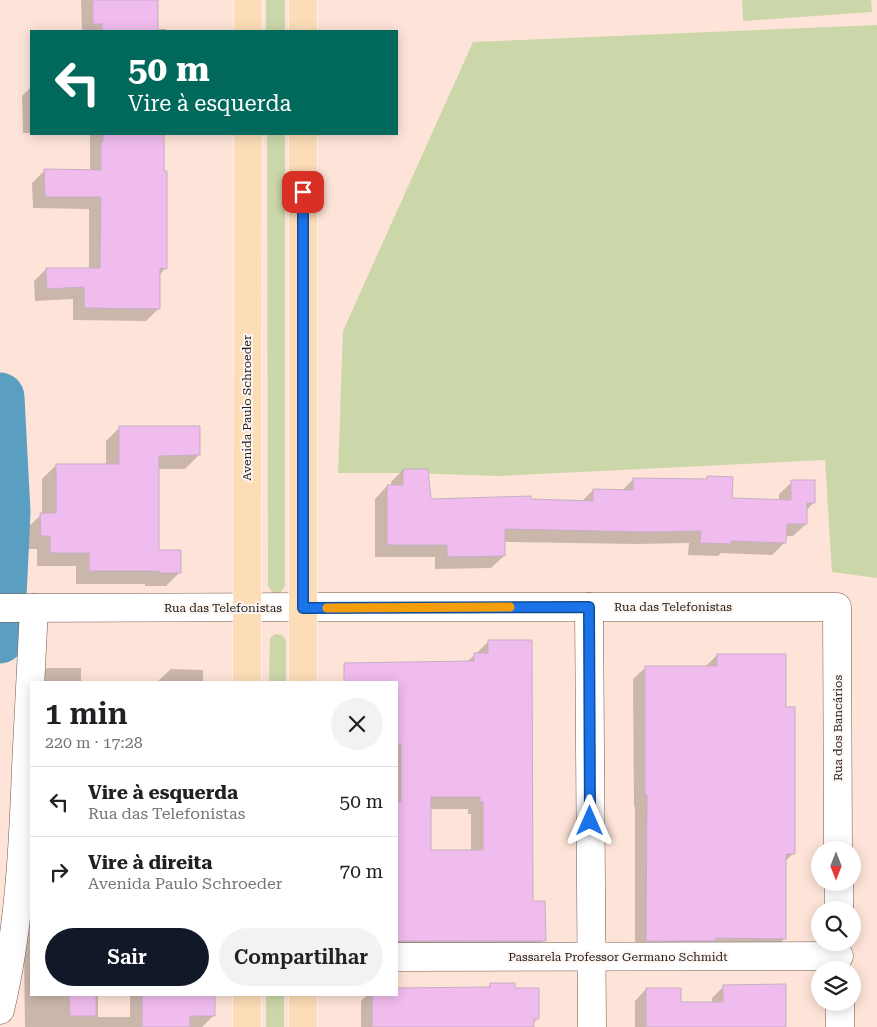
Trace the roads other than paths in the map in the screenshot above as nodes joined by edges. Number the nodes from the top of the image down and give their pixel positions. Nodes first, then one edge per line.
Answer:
1 (248, 0) edge
2 (303, 0) edge
3 (248, 30) edge
4 (303, 30) edge
5 (248, 135) edge
6 (303, 135) edge
7 (837, 606) joint
8 (589, 607) junction
9 (17, 608) edge
10 (247, 608) junction
11 (303, 608) junction
12 (247, 681) edge
13 (303, 681) edge
14 (838, 841) edge
15 (839, 956) edge
16 (398, 957) edge
17 (591, 957) junction
18 (247, 996) edge
19 (304, 996) edge
20 (0, 1010) edge
21 (840, 1011) edge
22 (247, 1027) edge
23 (304, 1027) edge
24 (592, 1027) edge
25 (840, 1027) edge

1 - 3 main road
2 - 4 main road
5 - 10 main road, Avenida Paulo Schroeder
6 - 11 main road
7 - 8 street, Rua das Telefonistas
7 - 14 street, Rua dos Bancários
8 - 11 street, Rua das Telefonistas
8 - 17 street
9 - 10 street, Rua das Telefonistas
9 - 20 street
10 - 11 street, Rua das Telefonistas
10 - 12 main road, Avenida Paulo Schroeder
11 - 13 main road
15 - 17 street, Passarela Professor Germano Schmidt
16 - 17 street, Passarela Professor Germano Schmidt
17 - 24 street
18 - 22 main road
19 - 23 main road
21 - 25 street

